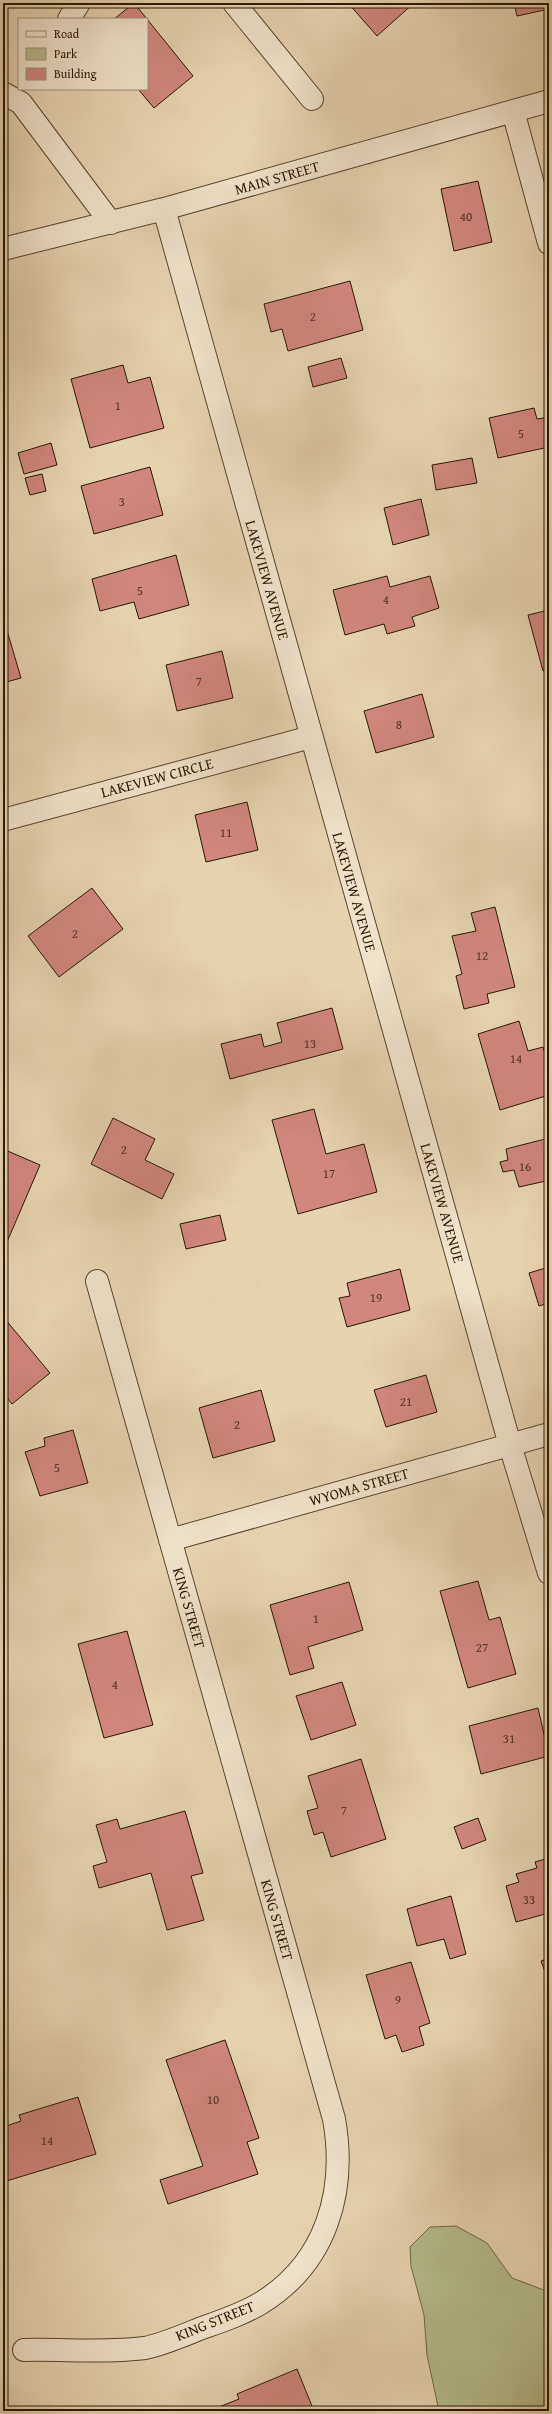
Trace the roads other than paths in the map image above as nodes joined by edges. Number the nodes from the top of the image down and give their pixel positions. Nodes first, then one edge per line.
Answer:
1 (79, 3) edge
2 (234, 3) edge
3 (70, 18) edge
4 (17, 95) edge
5 (312, 99) dead end
6 (549, 101) edge
7 (513, 111) junction
8 (164, 209) junction
9 (111, 224) junction
10 (549, 243) edge
11 (3, 250) edge
12 (311, 737) junction
13 (3, 820) edge
14 (97, 1281) dead end
15 (549, 1434) edge
16 (510, 1445) junction
17 (170, 1540) junction
18 (549, 1573) edge
19 (24, 2350) dead end

1 - 3 street
2 - 5 street
4 - 9 street
6 - 7 street, MAIN STREET
7 - 8 street, MAIN STREET
7 - 10 street
8 - 9 street, MAIN STREET
8 - 12 street, LAKEVIEW AVENUE
9 - 11 street, MAIN STREET
12 - 13 street, LAKEVIEW CIRCLE
12 - 16 street, LAKEVIEW AVENUE
14 - 17 street, KING STREET
15 - 16 street, WYOMA STREET
16 - 17 street, WYOMA STREET
16 - 18 street, LAKEVIEW AVENUE
17 - 19 street, KING STREET

